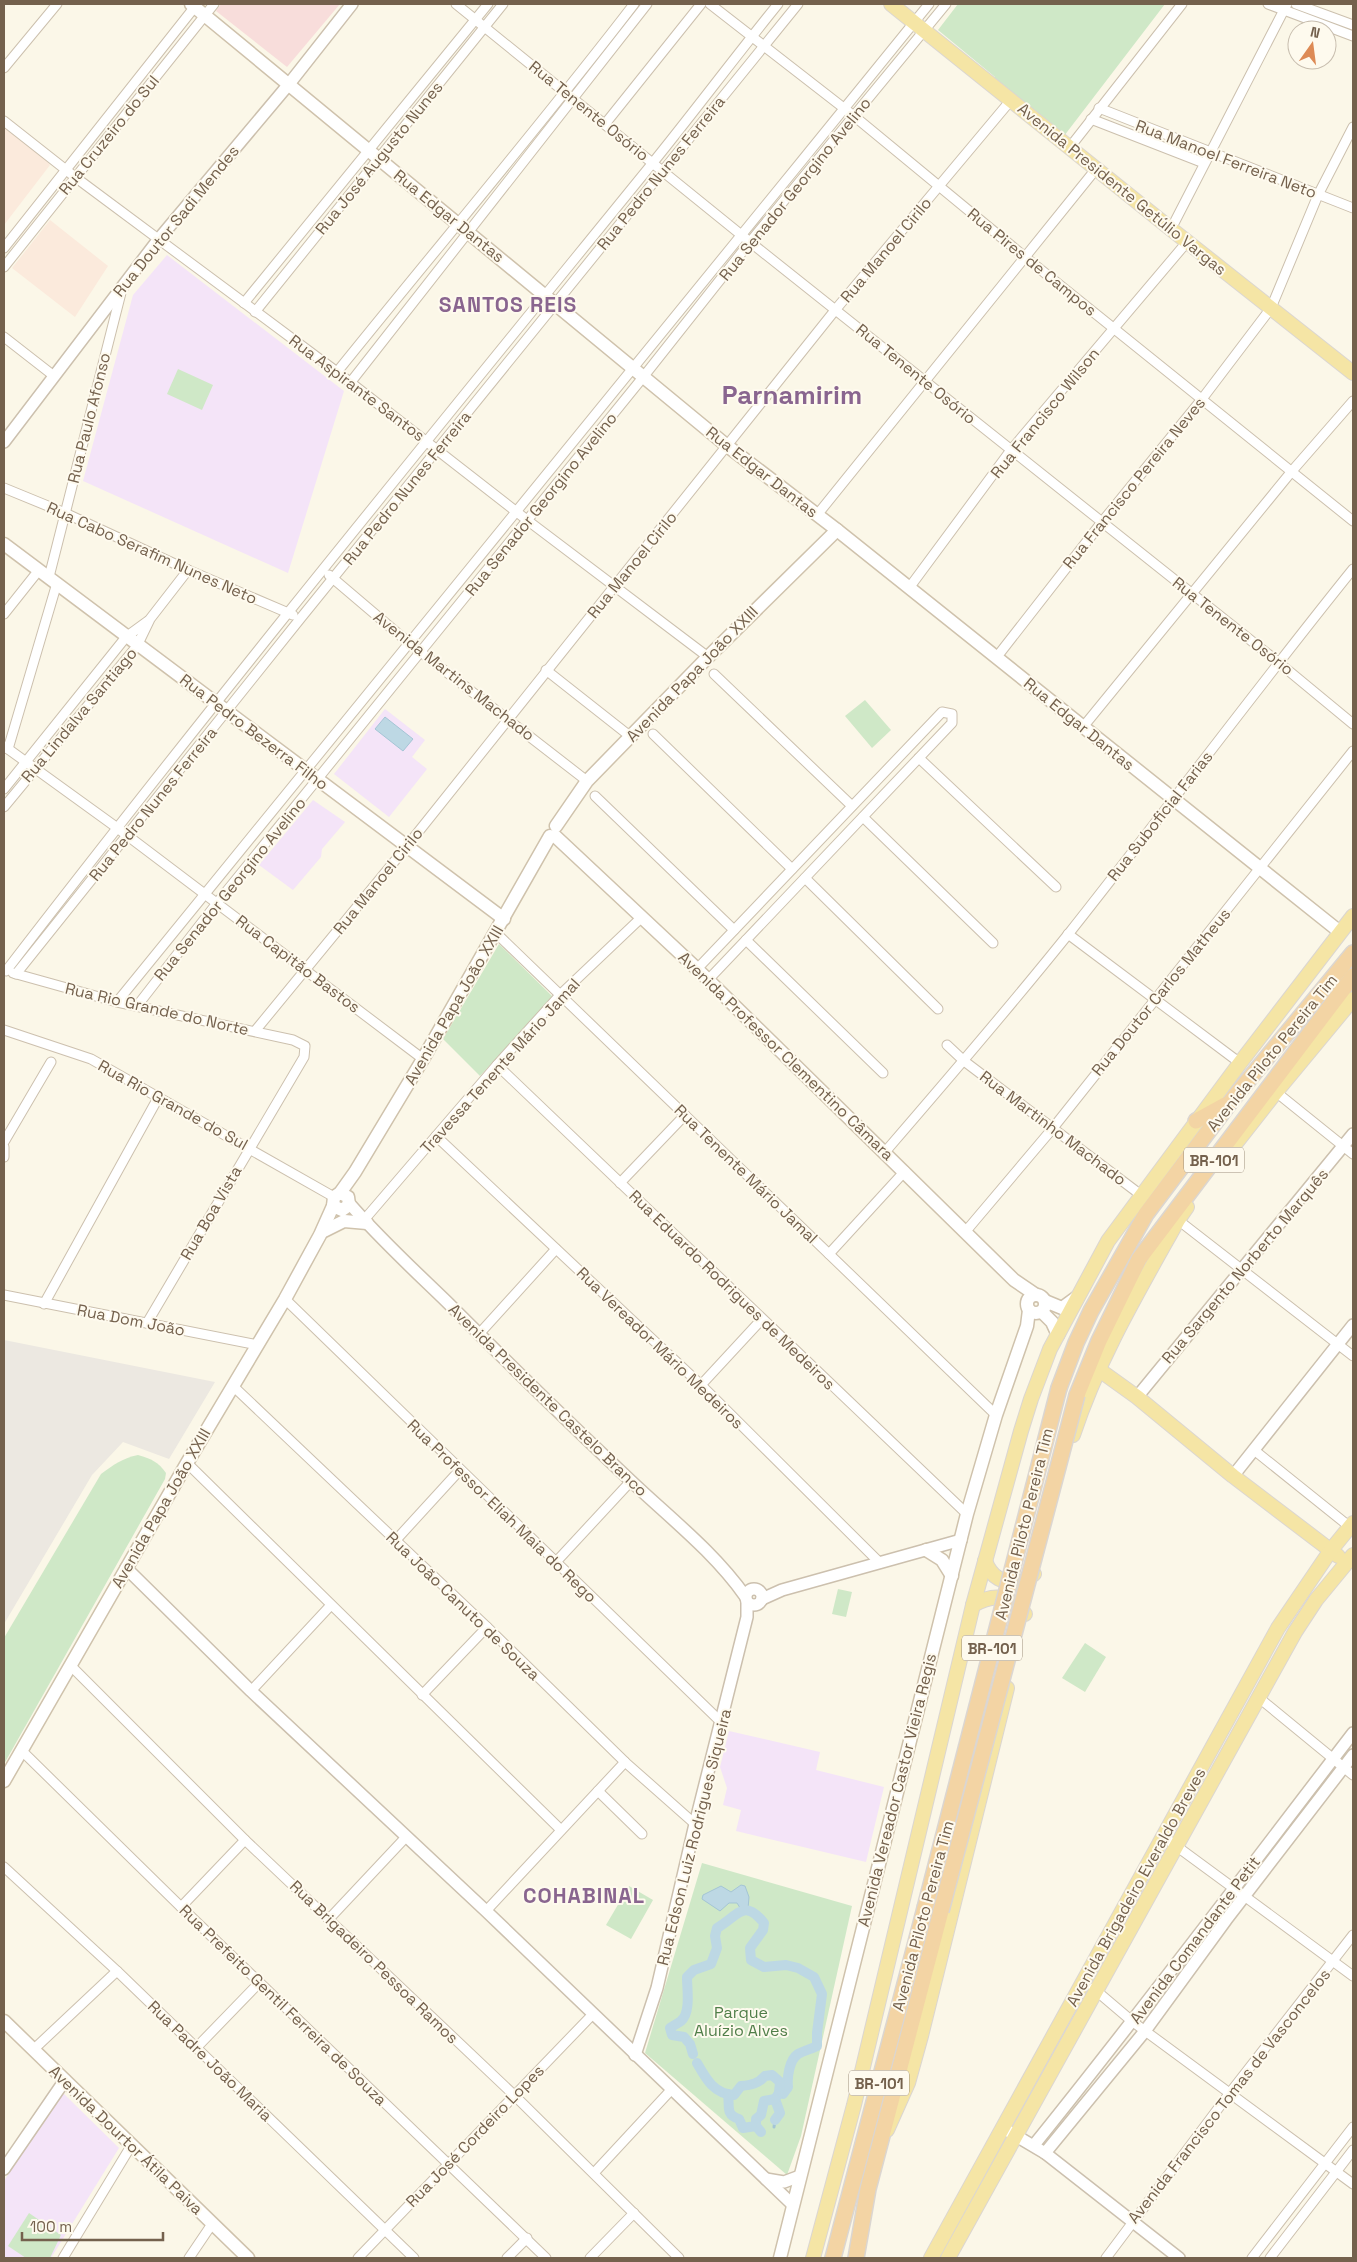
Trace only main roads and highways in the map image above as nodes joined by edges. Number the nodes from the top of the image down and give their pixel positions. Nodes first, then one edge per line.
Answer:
1 (891, 4) edge
2 (194, 5) edge
3 (1353, 372) edge
4 (837, 530) junction
5 (4, 544) edge
6 (554, 832) junction
7 (1353, 916) edge
8 (504, 919) junction
9 (1340, 932) junction
10 (1353, 953) edge
11 (1353, 976) edge
12 (1353, 999) edge
13 (1230, 1101) junction
14 (1196, 1121) junction
15 (365, 1222) road end
16 (322, 1233) junction
17 (1077, 1297) junction
18 (1036, 1306) junction
19 (1058, 1335) junction
20 (1098, 1369) junction
21 (1352, 1525) edge
22 (926, 1550) road end
23 (1331, 1550) junction
24 (985, 1561) junction
25 (1351, 1562) edge
26 (1035, 1573) junction
27 (952, 1576) junction
28 (974, 1605) junction
29 (1025, 1614) junction
30 (4, 1781) edge
31 (4, 2021) edge
32 (880, 2141) junction
33 (861, 2234) junction
34 (248, 2258) edge
35 (780, 2258) edge
36 (813, 2258) edge
37 (833, 2258) edge
38 (856, 2258) edge
39 (863, 2258) edge
40 (931, 2258) edge
41 (948, 2258) edge

1 - 3 main road, Avenida Presidente Getúlio Vargas
2 - 4 main road, Rua Edgar Dantas
4 - 6 main road, Avenida Papa João XXIII
4 - 9 main road, Rua Edgar Dantas
5 - 8 main road, Rua Pedro Bezerra Filho
6 - 8 main road, Avenida Papa João XXIII
6 - 18 main road, Avenida Professor Clementino Câmara
7 - 9 main road
8 - 16 main road, Avenida Papa João XXIII
9 - 14 main road
10 - 13 highway, Avenida Piloto Pereira Tim / BR-101
11 - 32 highway, Avenida Piloto Pereira Tim / BR-101, bridge
12 - 20 main road
13 - 14 highway
13 - 37 highway, Avenida Piloto Pereira Tim / BR-101, bridge
14 - 17 main road
15 - 16 main road
16 - 30 main road, Avenida Papa João XXIII
17 - 18 main road, Avenida Professor Clementino Câmara
17 - 19 main road
18 - 19 main road, Avenida Professor Clementino Câmara
18 - 27 main road, Avenida Vereador Castor Vieira Regis
19 - 24 main road
20 - 23 main road
20 - 26 main road
21 - 23 main road, Avenida Brigadeiro Everaldo Breves
22 - 27 main road
23 - 25 main road
23 - 40 main road, Avenida Brigadeiro Everaldo Breves
24 - 26 main road
24 - 28 main road
25 - 41 main road, Avenida Brigadeiro Everaldo Breves
26 - 29 main road
27 - 35 main road, Avenida Vereador Castor Vieira Regis
28 - 29 main road
28 - 36 main road
29 - 32 main road
31 - 34 main road, Avenida Dourtor Átila Paiva
32 - 33 highway, Avenida Piloto Pereira Tim / BR-101
33 - 38 highway, Avenida Piloto Pereira Tim / BR-101
33 - 39 main road

